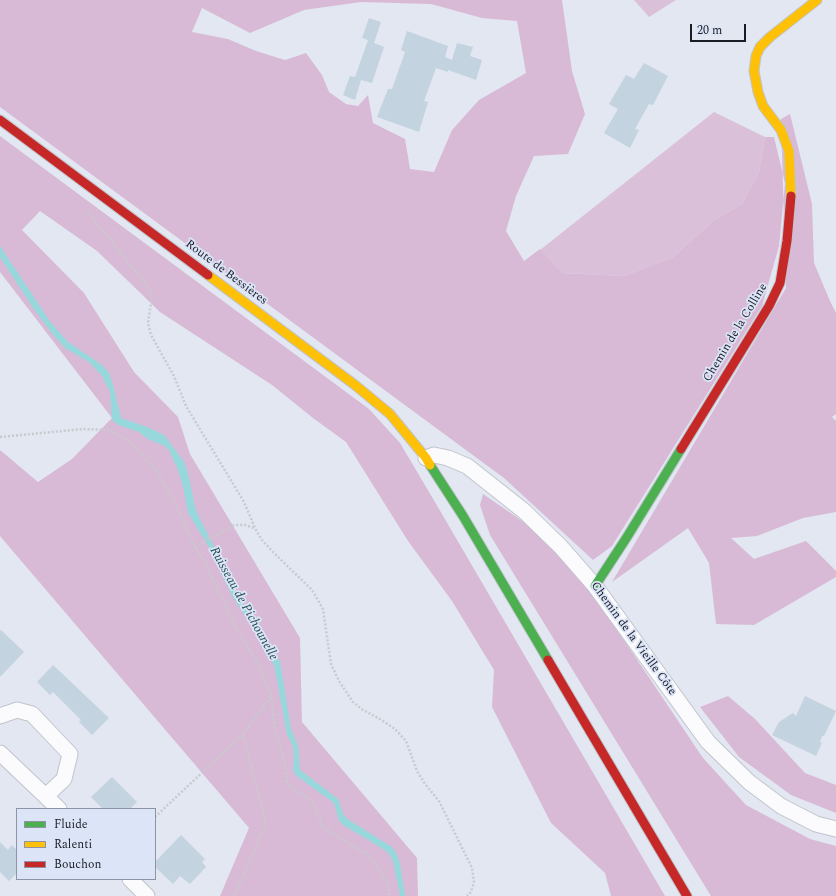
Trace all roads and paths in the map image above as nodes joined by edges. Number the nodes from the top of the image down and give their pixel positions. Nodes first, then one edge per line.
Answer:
1 (817, 0) edge
2 (0, 120) edge
3 (86, 210) dead end
4 (0, 437) edge
5 (426, 458) junction
6 (255, 528) junction
7 (196, 549) junction
8 (595, 586) junction
9 (271, 695) junction
10 (0, 716) edge
11 (243, 734) junction
12 (0, 753) edge
13 (46, 796) junction
14 (58, 808) edge
15 (156, 816) edge
16 (836, 829) edge
17 (131, 880) edge
18 (147, 896) edge
19 (234, 896) edge
20 (389, 896) edge
21 (467, 896) edge
22 (687, 896) edge

1 - 8 main road, Chemin de la Colline
2 - 5 main road, Route de Bessières
3 - 6 path
4 - 7 path
5 - 8 street, Chemin de la Vieille Côte
5 - 22 main road, Route de Bessières
6 - 7 path
6 - 21 path
7 - 9 path
8 - 16 street, Chemin de la Vieille Côte
9 - 11 path
9 - 20 path
10 - 13 street
11 - 15 path
11 - 19 path
12 - 13 street
13 - 14 street
17 - 18 street

